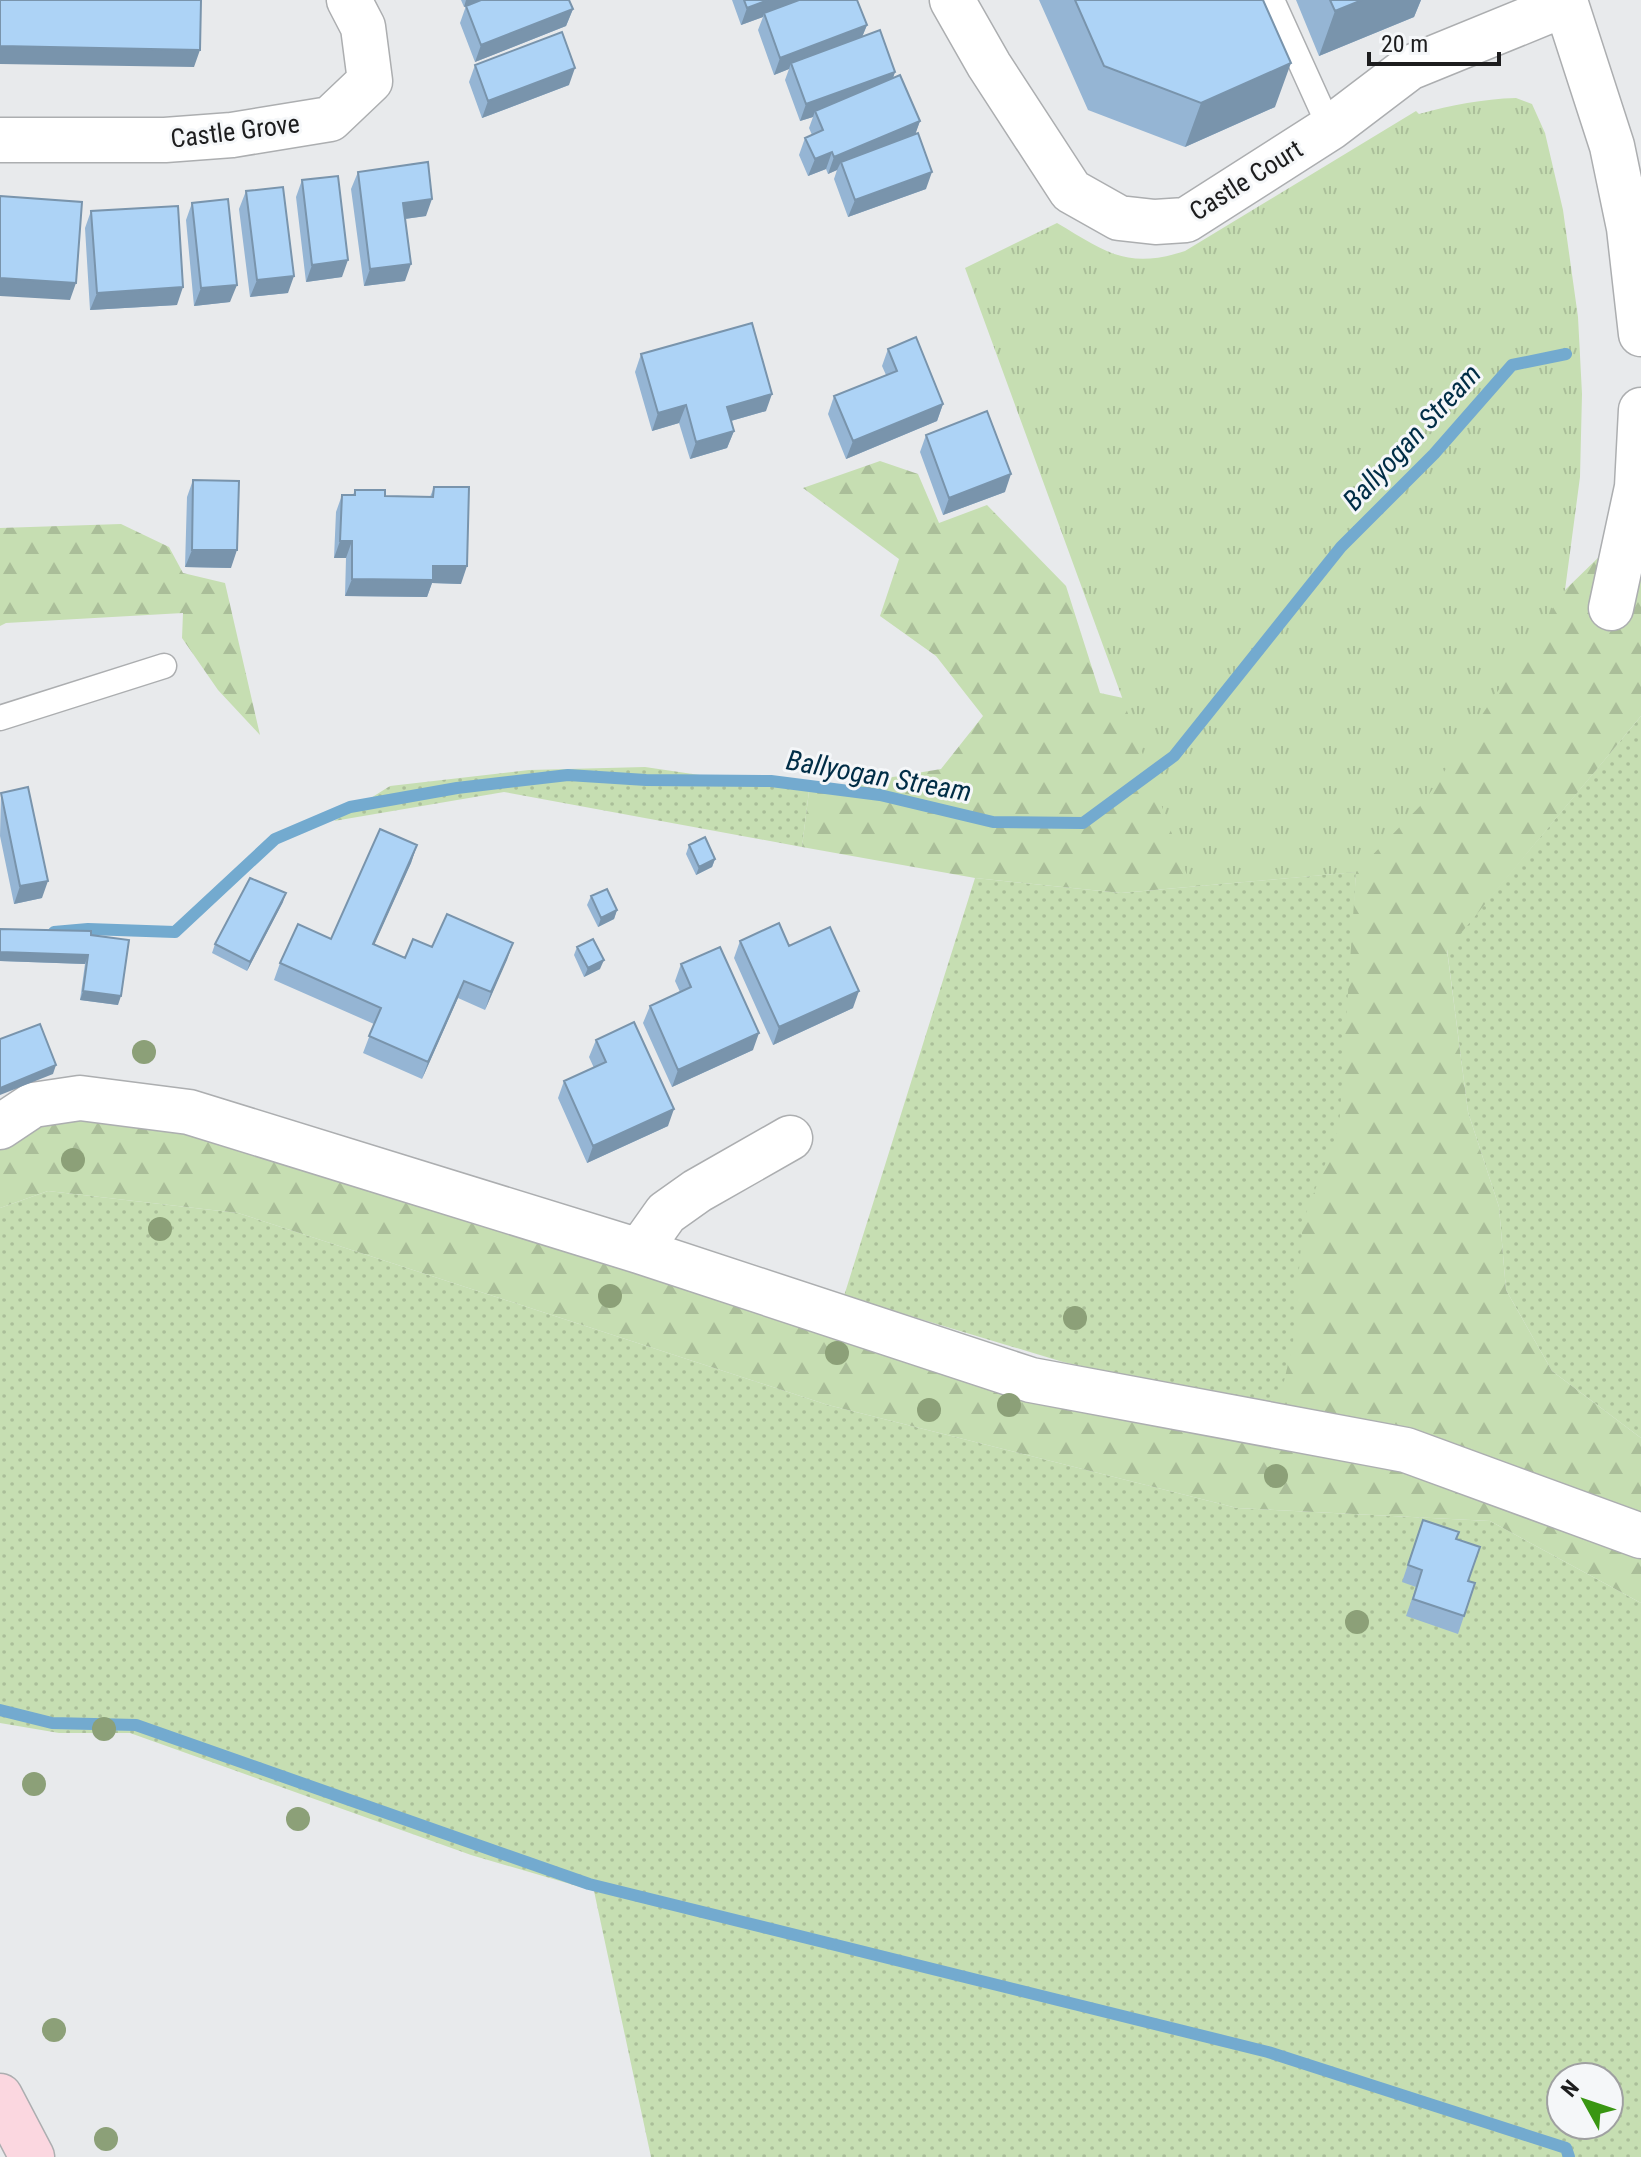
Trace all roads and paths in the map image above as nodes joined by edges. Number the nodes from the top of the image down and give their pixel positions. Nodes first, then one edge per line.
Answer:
1 (349, 0) edge
2 (952, 0) edge
3 (1272, 0) edge
4 (1565, 2) edge
5 (1330, 128) junction
6 (0, 140) edge
7 (1641, 334) edge
8 (1641, 410) edge
9 (1611, 608) dead end
10 (164, 666) dead end
11 (0, 718) edge
12 (0, 1127) edge
13 (790, 1138) dead end
14 (639, 1251) junction
15 (1641, 1536) edge
16 (0, 2096) edge
17 (32, 2157) edge

1 - 6 street, Castle Grove
2 - 5 street, Castle Court
3 - 5 lane
4 - 5 street, Castle Court
4 - 7 street
8 - 9 street
10 - 11 lane
12 - 14 street
13 - 14 street
14 - 15 street
16 - 17 street

